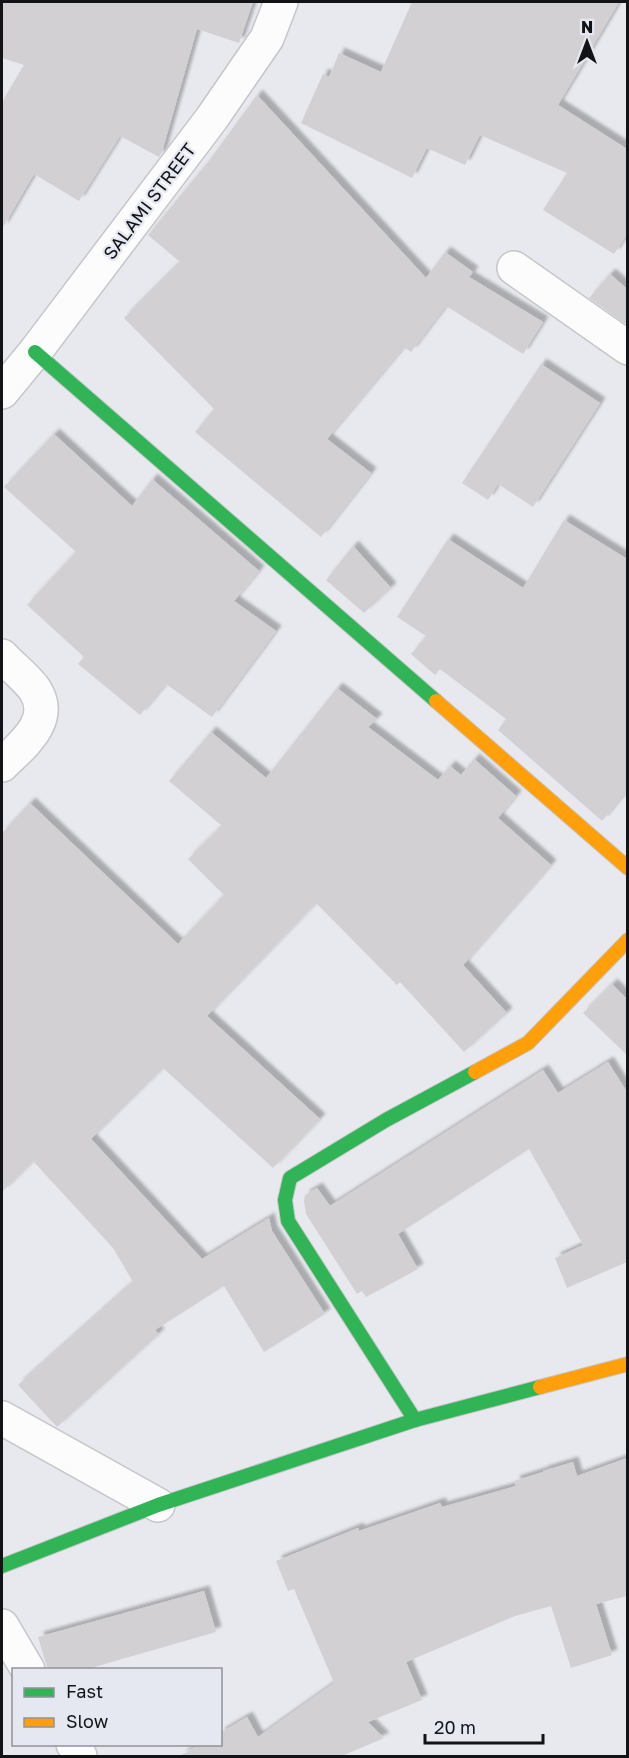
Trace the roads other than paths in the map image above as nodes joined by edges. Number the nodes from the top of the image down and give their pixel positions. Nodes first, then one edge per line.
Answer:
1 (281, 2) edge
2 (514, 268) dead end
3 (627, 348) edge
4 (35, 352) junction
5 (2, 392) edge
6 (2, 656) edge
7 (2, 765) edge
8 (627, 868) edge
9 (627, 940) edge
10 (627, 1364) edge
11 (2, 1418) edge
12 (415, 1420) junction
13 (158, 1505) junction
14 (2, 1566) edge
15 (2, 1626) edge
16 (27, 1668) edge

1 - 4 street, SALAMI STREET
2 - 3 street
4 - 5 street, SALAMI STREET
4 - 8 street
6 - 7 street
9 - 12 street
10 - 12 street
11 - 13 street
12 - 13 street
13 - 14 street
15 - 16 street

